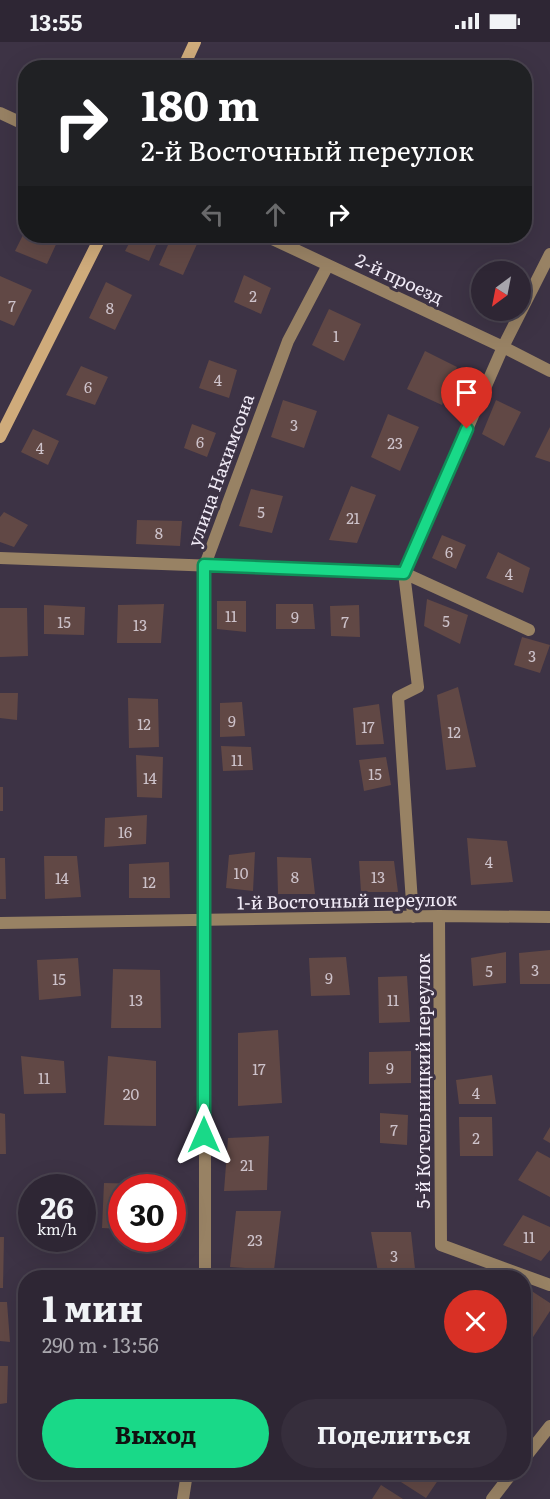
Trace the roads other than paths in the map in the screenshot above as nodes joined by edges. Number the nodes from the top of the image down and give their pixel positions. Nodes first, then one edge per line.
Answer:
1 (195, 42) edge
2 (187, 60) edge
3 (0, 113) edge
4 (18, 121) edge
5 (97, 243) edge
6 (282, 243) edge
7 (550, 254) edge
8 (328, 264) junction
9 (503, 347) junction
10 (550, 371) edge
11 (0, 437) edge
12 (0, 558) edge
13 (204, 565) junction
14 (404, 573) junction
15 (529, 630) dead end
16 (439, 916) junction
17 (413, 917) junction
18 (550, 917) edge
19 (204, 921) junction
20 (0, 924) edge
21 (205, 1270) edge
22 (509, 1270) edge
23 (531, 1278) edge
24 (550, 1285) edge
25 (550, 1426) edge
26 (531, 1450) edge
27 (186, 1480) edge
28 (507, 1480) edge
29 (183, 1499) edge
30 (492, 1499) edge

1 - 2 main road
3 - 4 street
5 - 11 main road
6 - 8 street, 2-й проезд
7 - 9 street
8 - 9 street, 2-й проезд
8 - 13 street, улица Нахимсона
9 - 10 street, 2-й проезд
9 - 14 street
12 - 13 street
13 - 14 street
13 - 19 street, улица Нахимсона
14 - 15 street
14 - 17 street
16 - 17 street, 1-й Восточный переулок
16 - 18 street, 1-й Восточный переулок
16 - 22 street, 5-й Котельницкий переулок
17 - 19 street, 1-й Восточный переулок
19 - 20 street, 1-й Восточный переулок
19 - 21 street, улица Нахимсона
23 - 24 street, 5-й Котельницкий переулок
25 - 26 street
27 - 29 street
28 - 30 street

